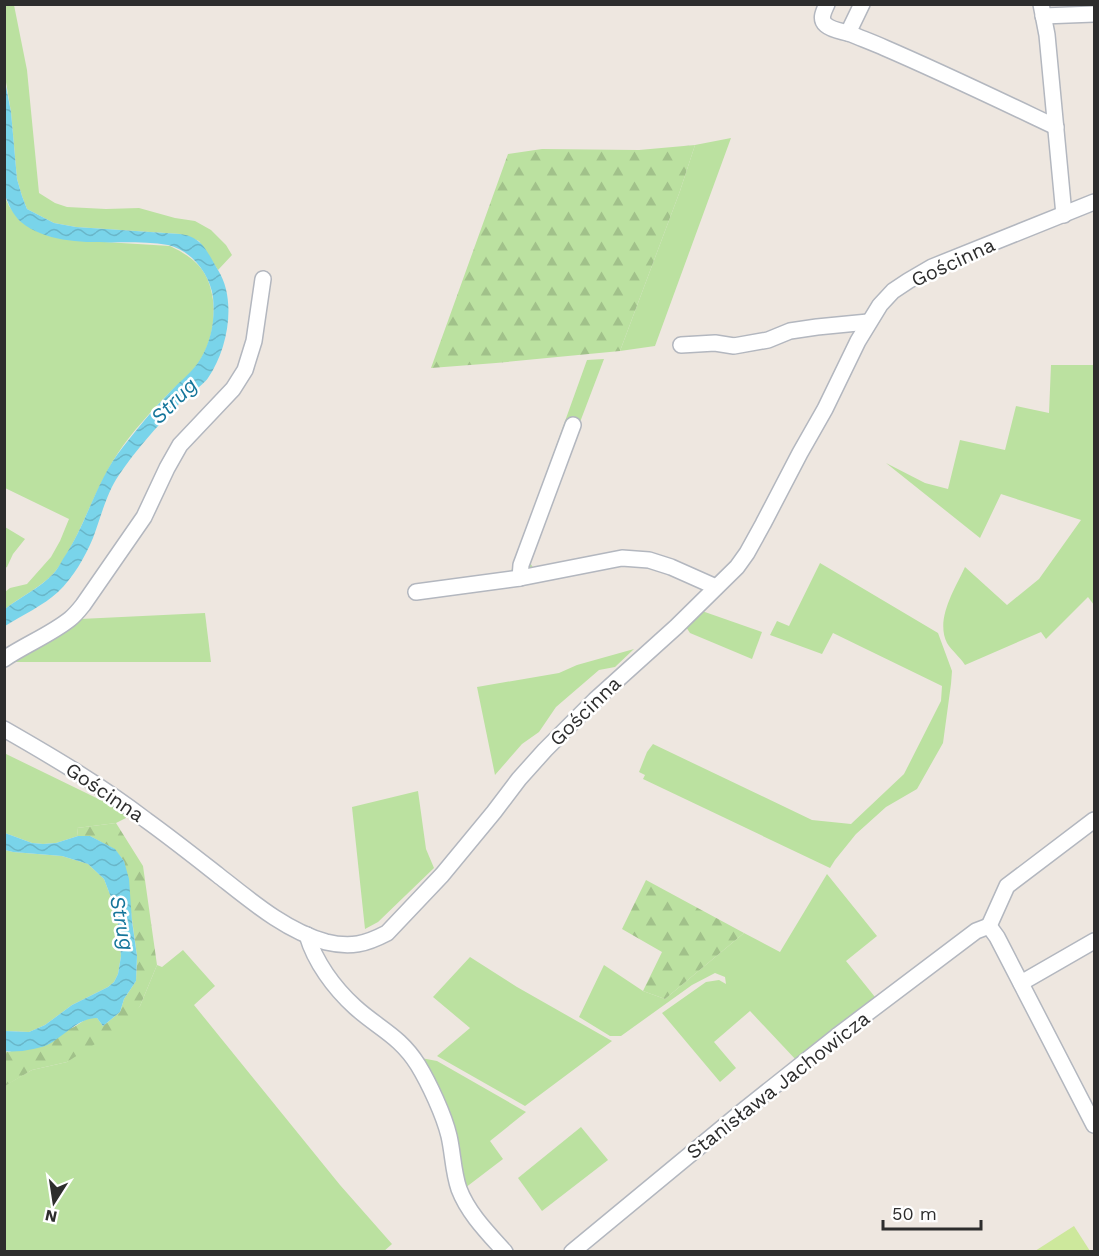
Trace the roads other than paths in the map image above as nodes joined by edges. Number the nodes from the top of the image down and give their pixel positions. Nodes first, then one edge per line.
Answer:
1 (827, 4) edge
2 (862, 4) edge
3 (1042, 10) edge
4 (1095, 14) edge
5 (848, 33) junction
6 (1056, 127) junction
7 (1095, 202) edge
8 (1064, 215) junction
9 (263, 279) dead end
10 (868, 322) junction
11 (681, 345) dead end
12 (573, 425) dead end
13 (520, 578) junction
14 (716, 587) junction
15 (416, 592) dead end
16 (4, 659) edge
17 (4, 729) edge
18 (1095, 820) edge
19 (989, 926) junction
20 (307, 935) junction
21 (1095, 941) edge
22 (1021, 983) junction
23 (1095, 1125) edge
24 (505, 1251) edge
25 (572, 1251) edge

1 - 5 street
2 - 5 street
3 - 4 street
3 - 6 street
5 - 6 street
6 - 8 street
7 - 8 street, Gościnna
8 - 10 street, Gościnna
9 - 16 street
10 - 11 street
10 - 14 street, Gościnna
12 - 13 street
13 - 14 street
13 - 15 street
14 - 20 street, Gościnna
17 - 20 street, Gościnna
18 - 19 street
19 - 22 street
19 - 25 street, Stanisława Jachowicza
20 - 24 street
21 - 22 street
22 - 23 street

